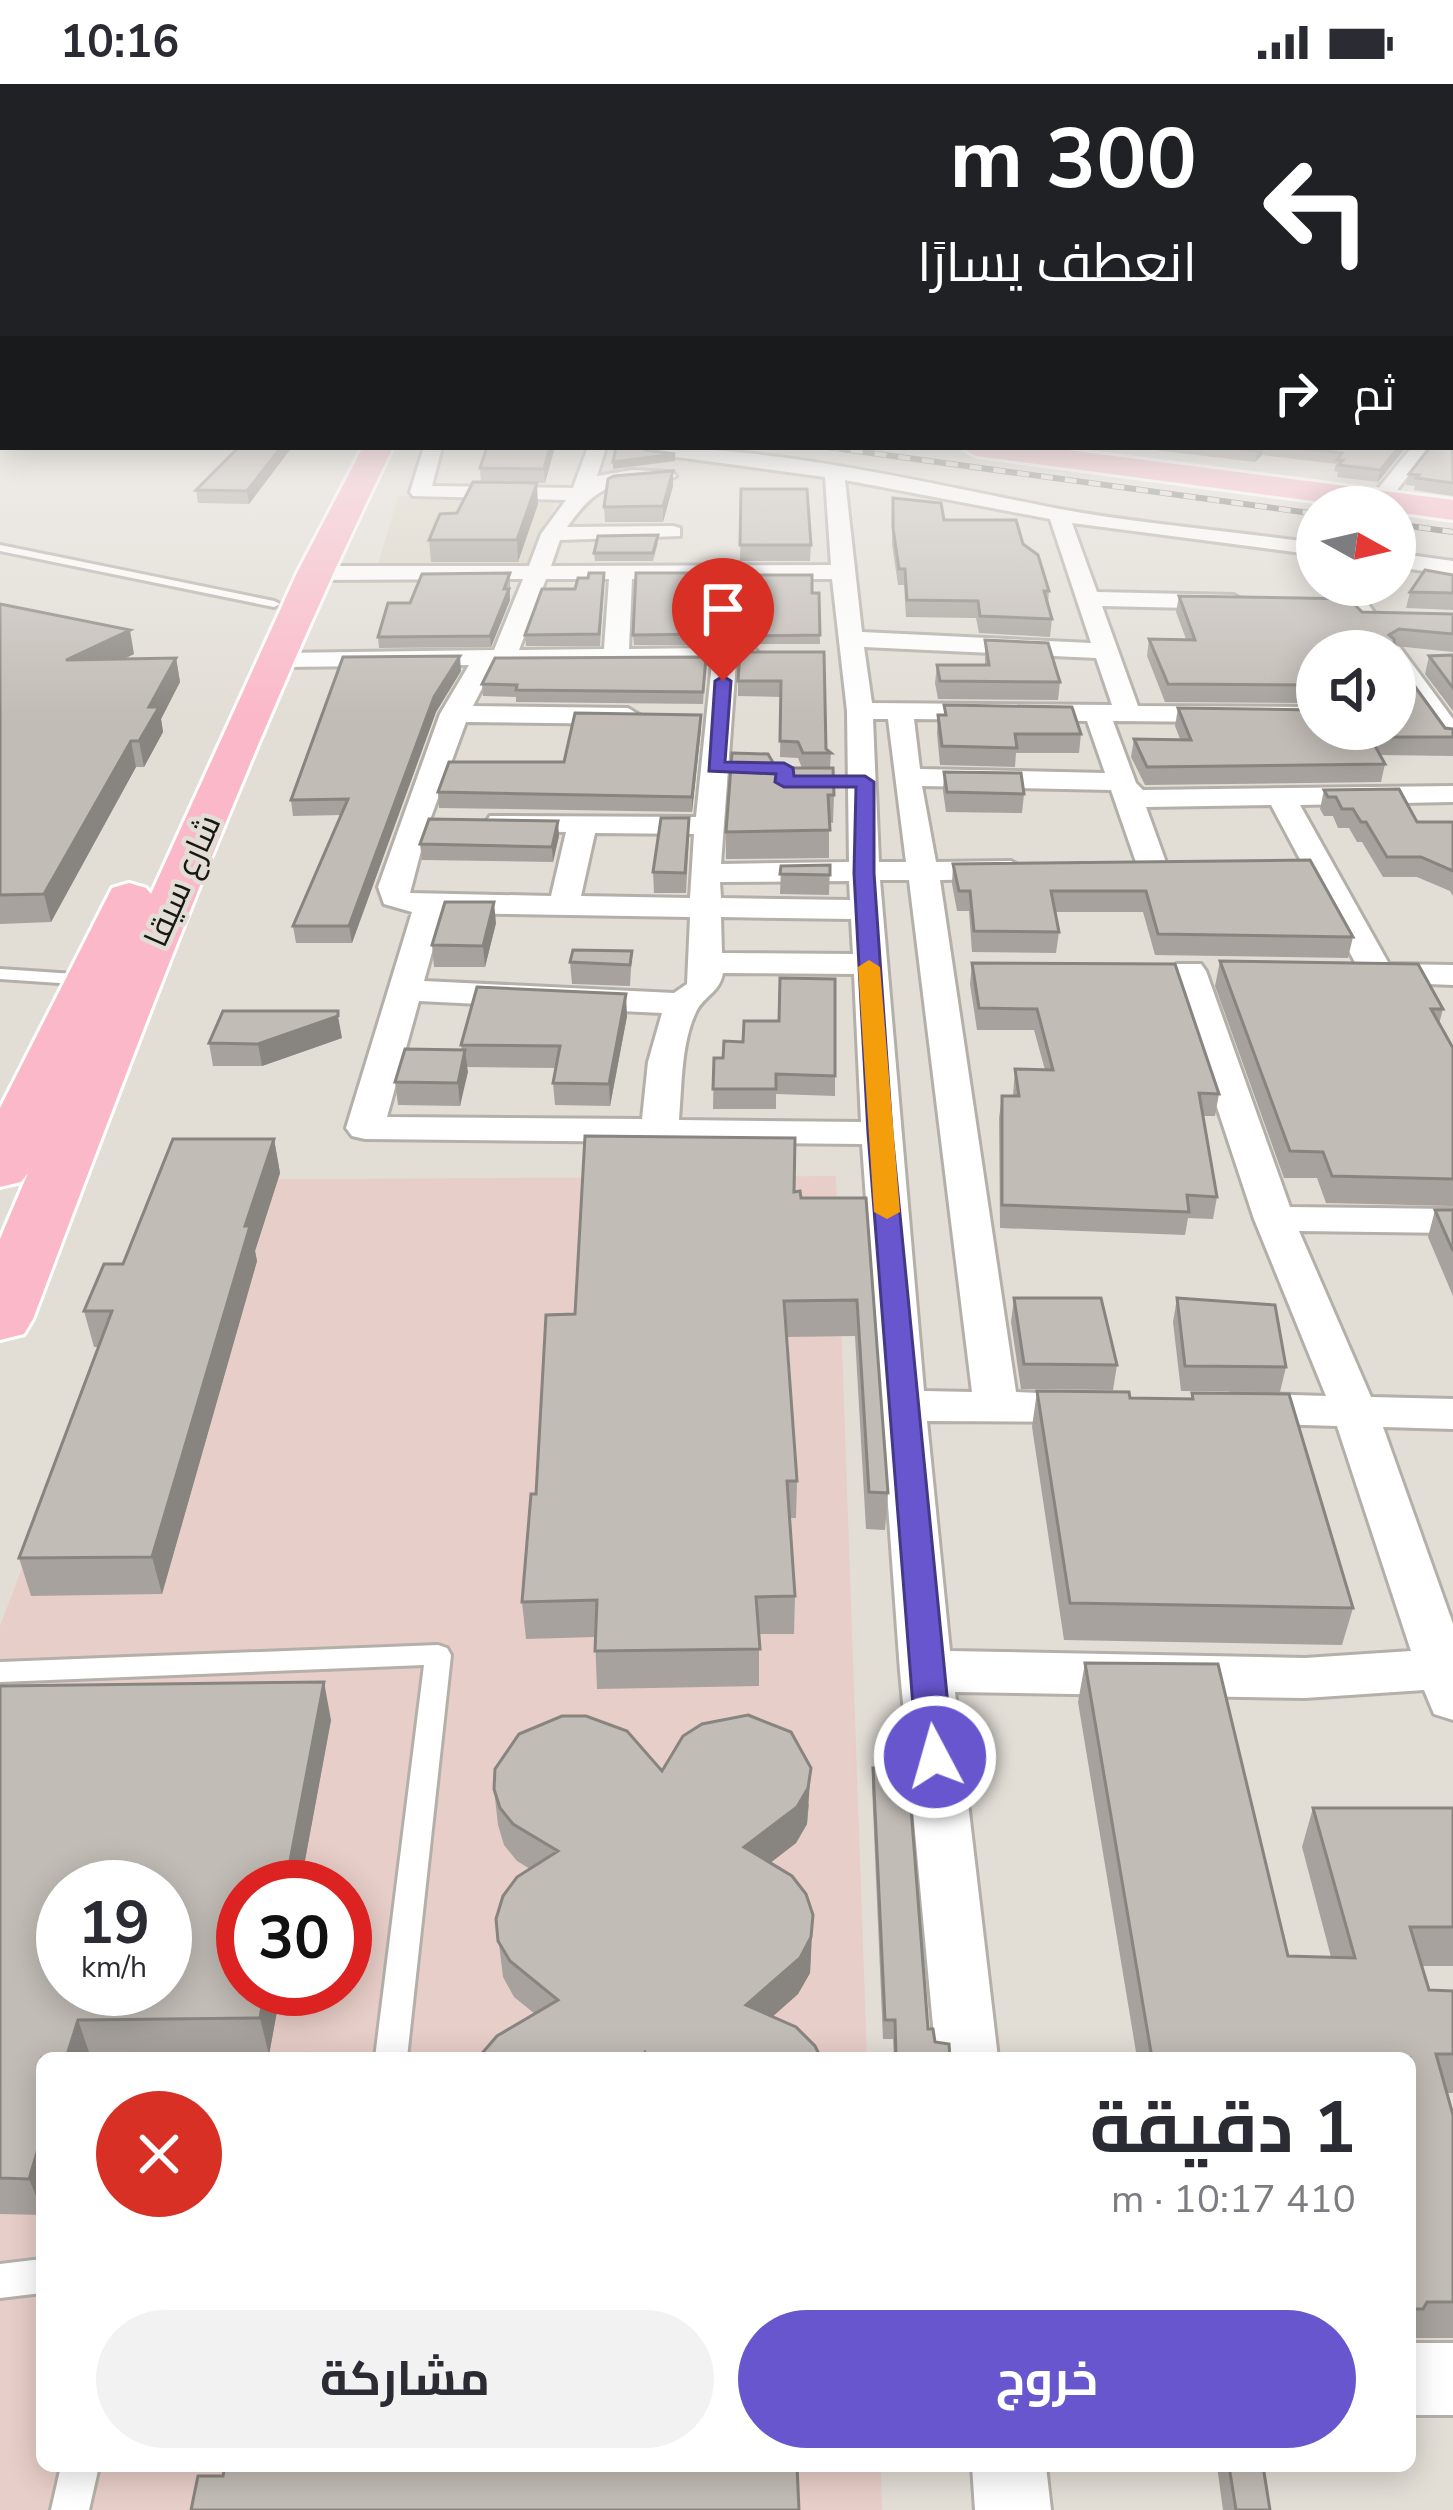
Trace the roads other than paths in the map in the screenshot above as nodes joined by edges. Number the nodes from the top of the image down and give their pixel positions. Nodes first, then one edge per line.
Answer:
1 (328, 491) edge
2 (356, 491) edge
3 (420, 491) edge
4 (583, 491) edge
5 (680, 491) edge
6 (835, 491) edge
7 (946, 491) edge
8 (581, 494) junction
9 (1416, 510) edge
10 (676, 514) junction
11 (1453, 514) edge
12 (1059, 515) junction
13 (552, 533) junction
14 (1296, 547) edge
15 (0, 548) edge
16 (1416, 563) edge
17 (1453, 568) edge
18 (621, 571) junction
19 (669, 571) junction
20 (536, 572) junction
21 (314, 574) junction
22 (727, 583) junction
23 (846, 584) junction
24 (1086, 599) junction
25 (1266, 602) edge
26 (274, 604) junction
27 (1357, 606) edge
28 (1375, 630) edge
29 (846, 650) junction
30 (1105, 651) junction
31 (767, 655) edge
32 (724, 656) junction
33 (494, 657) junction
34 (1416, 659) edge
35 (281, 660) junction
36 (1435, 662) edge
37 (599, 680) junction
38 (1416, 685) edge
39 (860, 711) junction
40 (900, 711) junction
41 (1097, 712) junction
42 (453, 715) junction
43 (1296, 715) edge
44 (1128, 716) junction
45 (655, 717) edge
46 (1416, 720) edge
47 (1446, 726) edge
48 (907, 777) junction
49 (825, 782) edge
50 (865, 782) junction
51 (1121, 782) junction
52 (1453, 794) edge
53 (1281, 797) junction
54 (479, 822) edge
55 (582, 825) junction
56 (710, 826) junction
57 (922, 869) junction
58 (1049, 869) edge
59 (1112, 869) edge
60 (705, 873) junction
61 (864, 873) junction
62 (430, 903) junction
63 (564, 904) junction
64 (704, 908) junction
65 (866, 910) junction
66 (706, 963) junction
67 (869, 964) junction
68 (1189, 971) dead end
69 (1330, 973) edge
70 (0, 974) edge
71 (1378, 974) junction
72 (89, 980) junction
73 (1449, 983) edge
74 (403, 990) junction
75 (681, 1004) junction
76 (660, 1130) junction
77 (880, 1133) junction
78 (0, 1169) edge
79 (1274, 1219) junction
80 (1453, 1222) edge
81 (0, 1319) edge
82 (904, 1406) junction
83 (996, 1406) junction
84 (1139, 1408) edge
85 (1187, 1408) edge
86 (1354, 1409) junction
87 (1453, 1414) edge
88 (926, 1671) junction
89 (0, 1672) edge
90 (1451, 1680) edge
91 (392, 2052) edge
92 (966, 2052) edge
93 (36, 2277) edge
94 (0, 2281) edge
95 (1416, 2378) edge
96 (1453, 2379) edge
97 (79, 2472) edge
98 (1010, 2472) edge
99 (70, 2510) edge
100 (1013, 2510) edge

1 - 26 main road, شارع سيقا
2 - 21 main road, شارع سيقا
3 - 8 street
4 - 8 street
5 - 10 street
6 - 23 street
7 - 12 street
8 - 13 street
9 - 11 main road
10 - 13 street
10 - 19 street
12 - 14 street
12 - 24 street
13 - 20 street
15 - 26 lane
16 - 17 street
18 - 19 street
18 - 20 street
18 - 37 street
19 - 22 street
20 - 21 street
20 - 33 street
21 - 35 main road, شارع سيقا
22 - 23 street
22 - 32 street
23 - 29 street
24 - 25 street
24 - 30 street
26 - 72 main road, شارع سيقا
27 - 28 street
29 - 30 street
29 - 39 street
30 - 44 street
31 - 32 street
32 - 37 street
32 - 56 street
33 - 35 street
33 - 37 street
33 - 42 street
34 - 36 street
35 - 81 main road, شارع سيقا
37 - 42 street
37 - 45 street
38 - 47 street
39 - 40 street
39 - 50 street
40 - 41 street
40 - 48 street
41 - 44 street
41 - 51 street
42 - 62 street
43 - 44 street
46 - 47 street
48 - 51 street
48 - 57 street
49 - 50 street
50 - 61 street
51 - 53 street
51 - 59 street
52 - 53 street
53 - 71 street
54 - 55 street
55 - 56 street
55 - 63 street
56 - 60 street
57 - 58 street
57 - 61 street
57 - 83 street
60 - 61 street
60 - 64 street
61 - 65 street
62 - 63 street
62 - 74 street
63 - 64 street
64 - 65 street
64 - 66 street
65 - 67 street
66 - 67 street
66 - 75 street
67 - 77 street
68 - 79 street
69 - 71 street
70 - 72 lane
71 - 73 street
72 - 78 main road, شارع سيقا
74 - 75 street
74 - 76 street
75 - 76 street
76 - 77 street
77 - 82 street
79 - 80 street
79 - 86 street
82 - 83 street
82 - 88 street
83 - 84 street
85 - 86 street
86 - 87 street
86 - 90 street
88 - 90 street
88 - 92 street
89 - 91 lane
93 - 94 lane
95 - 96 street
97 - 99 lane
98 - 100 street

